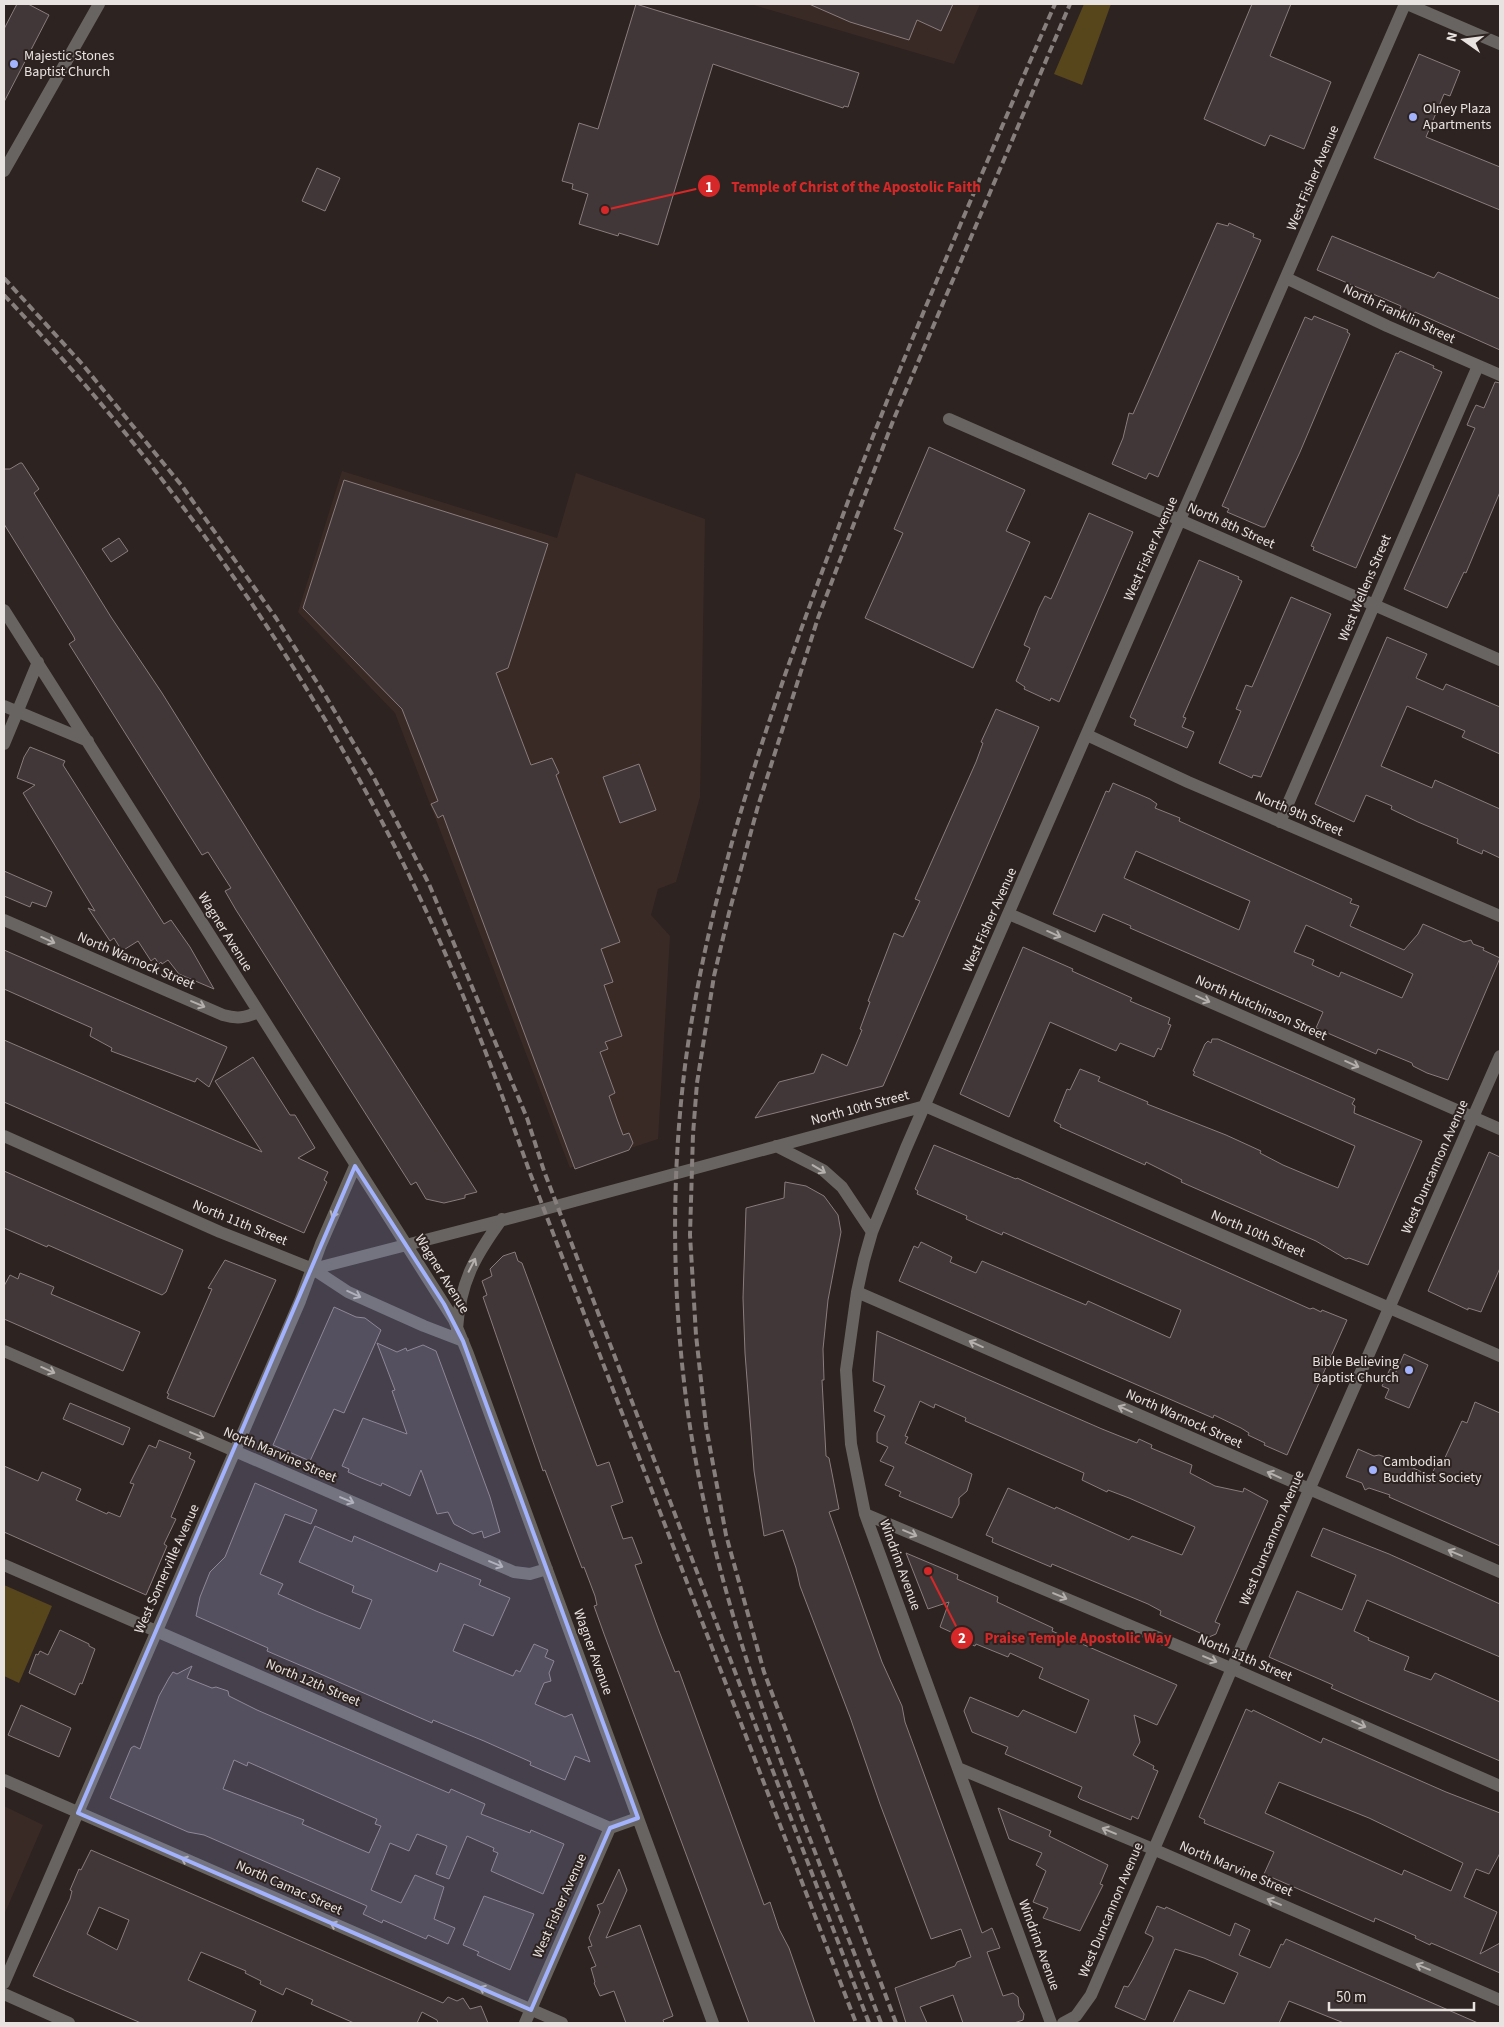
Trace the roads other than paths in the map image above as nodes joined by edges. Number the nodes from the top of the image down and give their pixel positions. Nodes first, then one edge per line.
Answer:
1 (99, 4) edge
2 (1406, 4) edge
3 (1500, 44) edge
4 (4, 171) edge
5 (1286, 278) junction
6 (1478, 366) junction
7 (1500, 375) edge
8 (949, 419) dead end
9 (1181, 520) junction
10 (1374, 604) junction
11 (4, 610) edge
12 (1500, 660) edge
13 (38, 662) junction
14 (4, 706) edge
15 (17, 712) junction
16 (1087, 736) junction
17 (88, 741) junction
18 (4, 744) edge
19 (1280, 822) junction
20 (1010, 914) junction
21 (1500, 916) edge
22 (4, 920) edge
23 (258, 1012) junction
24 (1500, 1056) edge
25 (924, 1106) junction
26 (1474, 1118) junction
27 (1500, 1130) edge
28 (4, 1136) edge
29 (776, 1146) junction
30 (355, 1166) junction
31 (502, 1219) junction
32 (872, 1232) junction
33 (407, 1246) junction
34 (313, 1269) junction
35 (857, 1292) junction
36 (1391, 1307) junction
37 (458, 1329) junction
38 (463, 1341) junction
39 (4, 1351) edge
40 (1500, 1356) edge
41 (235, 1451) junction
42 (1309, 1490) junction
43 (866, 1514) junction
44 (4, 1565) edge
45 (547, 1569) junction
46 (1500, 1572) edge
47 (156, 1631) junction
48 (1233, 1669) junction
49 (958, 1768) junction
50 (4, 1780) edge
51 (1500, 1786) edge
52 (78, 1813) junction
53 (638, 1818) junction
54 (610, 1828) junction
55 (1152, 1849) junction
56 (4, 1983) edge
57 (4, 1994) edge
58 (1500, 2000) edge
59 (531, 2010) junction
60 (69, 2023) edge
61 (525, 2023) edge
62 (562, 2023) edge
63 (713, 2023) edge
64 (1051, 2023) edge
65 (1063, 2023) edge

1 - 4 street
2 - 3 street
2 - 5 street, West Fisher Avenue
5 - 6 street, North Franklin Street
5 - 9 street, West Fisher Avenue
6 - 7 street, North Franklin Street
6 - 10 street, West Wellens Street
8 - 9 street, North 8th Street
9 - 10 street, North 8th Street
9 - 16 street, West Fisher Avenue
10 - 12 street, North 8th Street
10 - 19 street, West Wellens Street
11 - 13 street, Wagner Avenue
13 - 15 street
13 - 17 street, Wagner Avenue
14 - 15 street
15 - 17 street
15 - 18 street
16 - 19 street, North 9th Street
16 - 20 street, West Fisher Avenue
17 - 23 street, Wagner Avenue
19 - 21 street, North 9th Street
20 - 25 street, West Fisher Avenue
20 -> 26 street, North Hutchinson Street
22 -> 23 street, North Warnock Street
23 - 30 street, Wagner Avenue
24 - 26 street, West Duncannon Avenue
25 - 29 street, North 10th Street
25 - 32 street, Windrim Avenue
25 - 36 street, North 10th Street
26 - 27 street, North Hutchinson Street
26 - 36 street, West Duncannon Avenue
28 - 34 street, North 11th Street
29 - 31 street, North 10th Street
29 -> 32 street
30 - 33 street, Wagner Avenue
30 -> 34 street, West Somerville Avenue
31 - 33 street, North 10th Street
37 -> 31 street
32 - 35 street, Windrim Avenue
33 - 34 street, North 10th Street
33 - 37 street, Wagner Avenue
34 -> 38 street, North 11th Street
34 - 41 street, West Somerville Avenue
42 -> 35 street, North Warnock Street
35 - 43 street, Windrim Avenue
36 - 40 street, North 10th Street
36 - 42 street, West Duncannon Avenue
37 - 38 street, Wagner Avenue
38 - 45 street, Wagner Avenue
39 -> 41 street, North Marvine Street
41 -> 45 street, North Marvine Street
41 - 47 street, West Somerville Avenue
46 -> 42 street, North Warnock Street
42 - 48 street, West Duncannon Avenue
43 -> 48 street, North 11th Street
43 - 49 street, Windrim Avenue
44 - 47 street, North 12th Street
45 - 53 street, Wagner Avenue
47 - 52 street, West Somerville Avenue
47 - 54 street, North 12th Street
48 -> 51 street, North 11th Street
48 - 55 street, West Duncannon Avenue
55 -> 49 street, North Marvine Street
49 - 64 street, Windrim Avenue
50 - 52 street, North Camac Street
52 - 56 street, West Somerville Avenue
59 -> 52 street, North Camac Street
53 - 54 street
53 - 63 street, Wagner Avenue
54 - 59 street, West Fisher Avenue
58 -> 55 street, North Marvine Street
55 - 65 street, West Duncannon Avenue
57 - 60 street
59 - 61 street, West Fisher Avenue
59 - 62 street, North Camac Street

